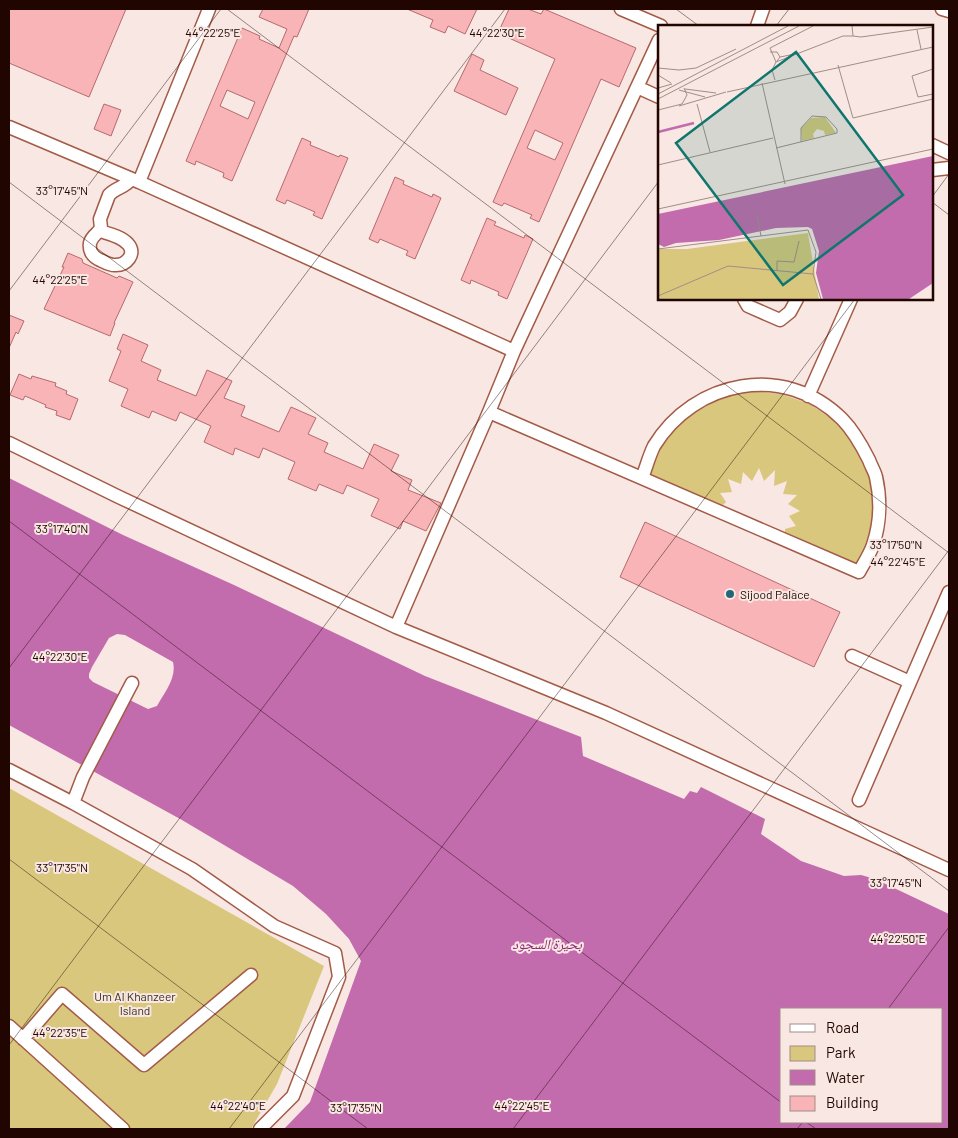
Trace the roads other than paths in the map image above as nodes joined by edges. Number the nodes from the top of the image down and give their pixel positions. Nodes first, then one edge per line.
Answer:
1 (209, 9) edge
2 (621, 9) edge
3 (763, 9) edge
4 (659, 25) edge
5 (757, 25) edge
6 (658, 42) edge
7 (637, 87) junction
8 (658, 97) edge
9 (9, 127) edge
10 (933, 145) edge
11 (949, 153) edge
12 (949, 168) edge
13 (933, 170) edge
14 (135, 180) junction
15 (100, 231) dead end
16 (745, 300) edge
17 (796, 300) edge
18 (851, 300) edge
19 (514, 351) junction
20 (808, 396) junction
21 (489, 412) junction
22 (9, 443) edge
23 (642, 478) junction
24 (949, 592) edge
25 (396, 627) junction
26 (852, 656) dead end
27 (910, 682) junction
28 (132, 683) dead end
29 (9, 770) edge
30 (860, 800) dead end
31 (73, 803) junction
32 (949, 870) edge
33 (251, 975) dead end
34 (9, 1026) edge
35 (23, 1039) junction
36 (124, 1129) edge
37 (260, 1129) edge

1 - 14 street
2 - 4 street
3 - 5 street
6 - 7 street
7 - 8 street
7 - 19 street
9 - 14 street
10 - 11 street
12 - 13 street
14 - 15 street
14 - 19 street
16 - 17 street
18 - 20 street
19 - 21 street
20 - 23 street
20 - 23 street
21 - 23 street
21 - 25 street
22 - 25 street
24 - 27 street
25 - 32 street
26 - 27 street
27 - 30 street
28 - 31 street
29 - 31 street
31 - 37 street
33 - 35 street
34 - 35 street
35 - 36 street

